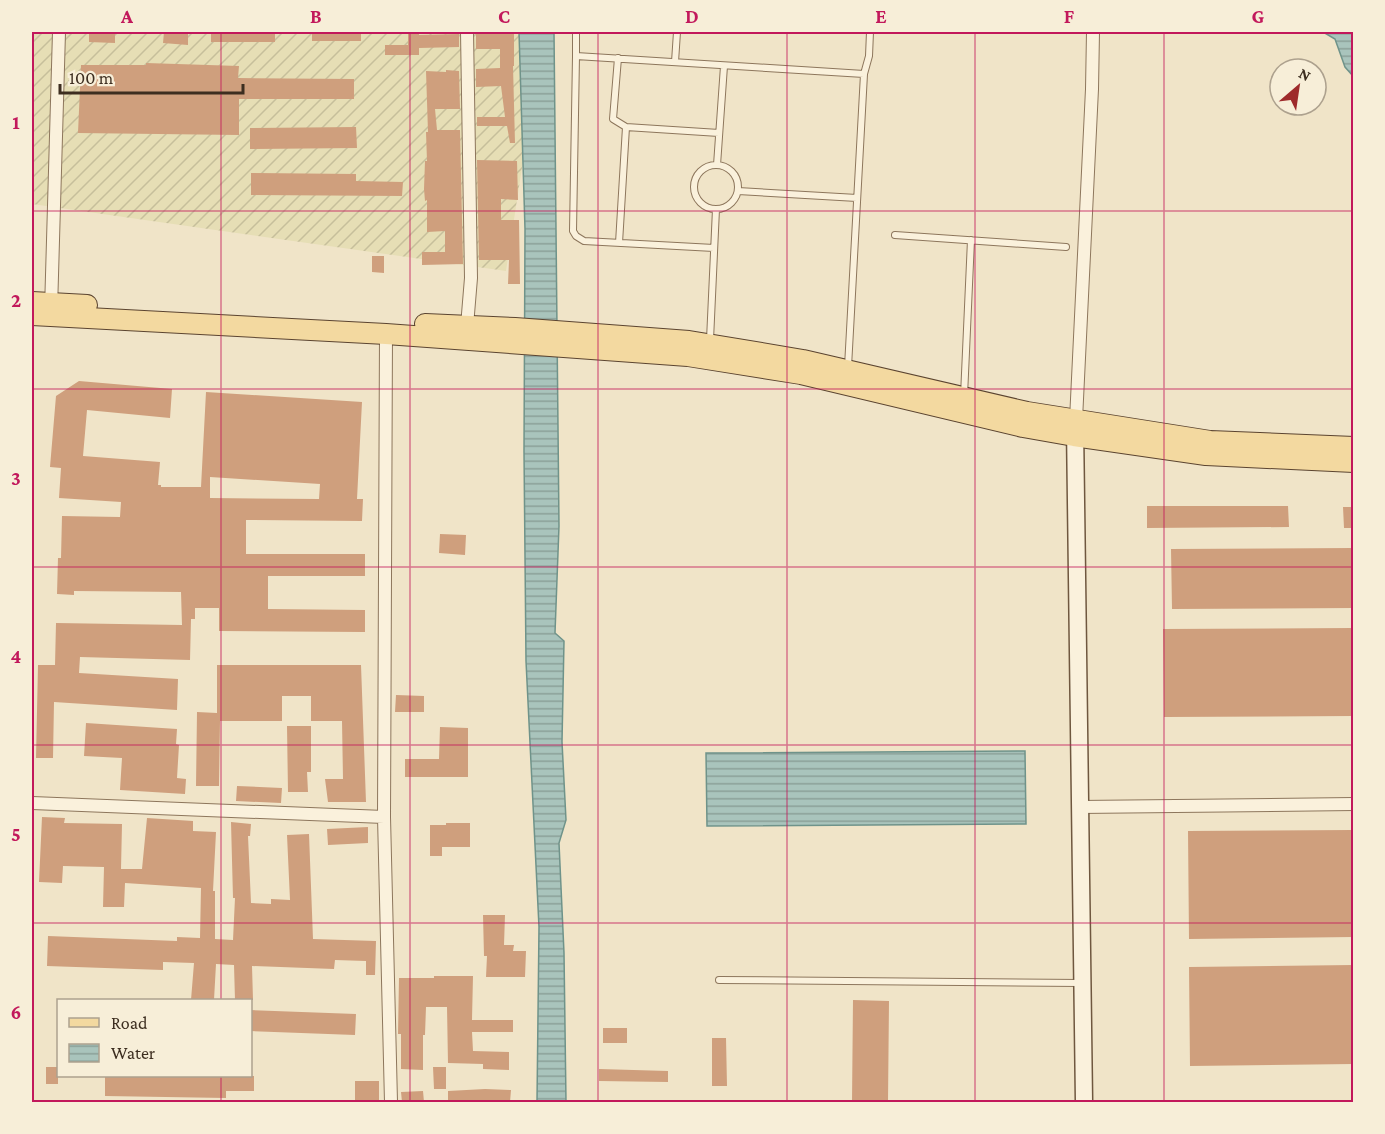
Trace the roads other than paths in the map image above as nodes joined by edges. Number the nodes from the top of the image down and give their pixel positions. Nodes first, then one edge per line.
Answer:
1 (59, 32) edge
2 (466, 32) edge
3 (576, 32) edge
4 (677, 32) edge
5 (870, 32) edge
6 (1094, 32) edge
7 (576, 56) junction
8 (618, 58) junction
9 (675, 62) junction
10 (724, 66) junction
11 (864, 74) junction
12 (626, 127) junction
13 (719, 133) junction
14 (717, 165) junction
15 (738, 191) junction
16 (857, 198) junction
17 (716, 209) junction
18 (895, 235) dead end
19 (971, 240) junction
20 (619, 243) junction
21 (1066, 247) dead end
22 (714, 248) junction
23 (32, 302) edge
24 (45, 312) edge
25 (466, 326) junction
26 (386, 334) junction
27 (514, 336) junction
28 (708, 352) junction
29 (848, 371) junction
30 (964, 398) junction
31 (1075, 428) junction
32 (1353, 447) edge
33 (1353, 462) edge
34 (32, 803) edge
35 (1353, 804) edge
36 (1079, 807) junction
37 (384, 817) junction
38 (719, 980) dead end
39 (1082, 983) junction
40 (391, 1102) edge
41 (1084, 1102) edge

1 - 24 street
2 - 25 street
3 - 7 lane
4 - 9 lane
5 - 11 lane
6 - 31 street
7 - 8 lane
7 - 20 lane
8 - 9 lane
8 - 12 lane
9 - 10 lane
10 - 11 lane
10 - 13 lane
11 - 16 lane
12 - 13 lane
12 - 20 lane
13 - 14 lane
14 - 15 lane
14 - 17 lane
15 - 16 lane
15 - 17 lane
16 - 29 lane
17 - 22 lane
18 - 19 lane
19 - 21 lane
19 - 30 lane
20 - 22 lane
22 - 28 lane
23 - 24 main road
24 - 25 main road
24 - 26 main road
25 - 27 main road
26 - 27 main road
26 - 37 street
27 - 28 main road
28 - 29 main road
28 - 31 main road
29 - 30 main road
30 - 31 main road
31 - 32 main road
31 - 33 main road
31 - 36 street
34 - 37 street
35 - 36 street
36 - 39 street
37 - 40 street
38 - 39 lane
39 - 41 street

